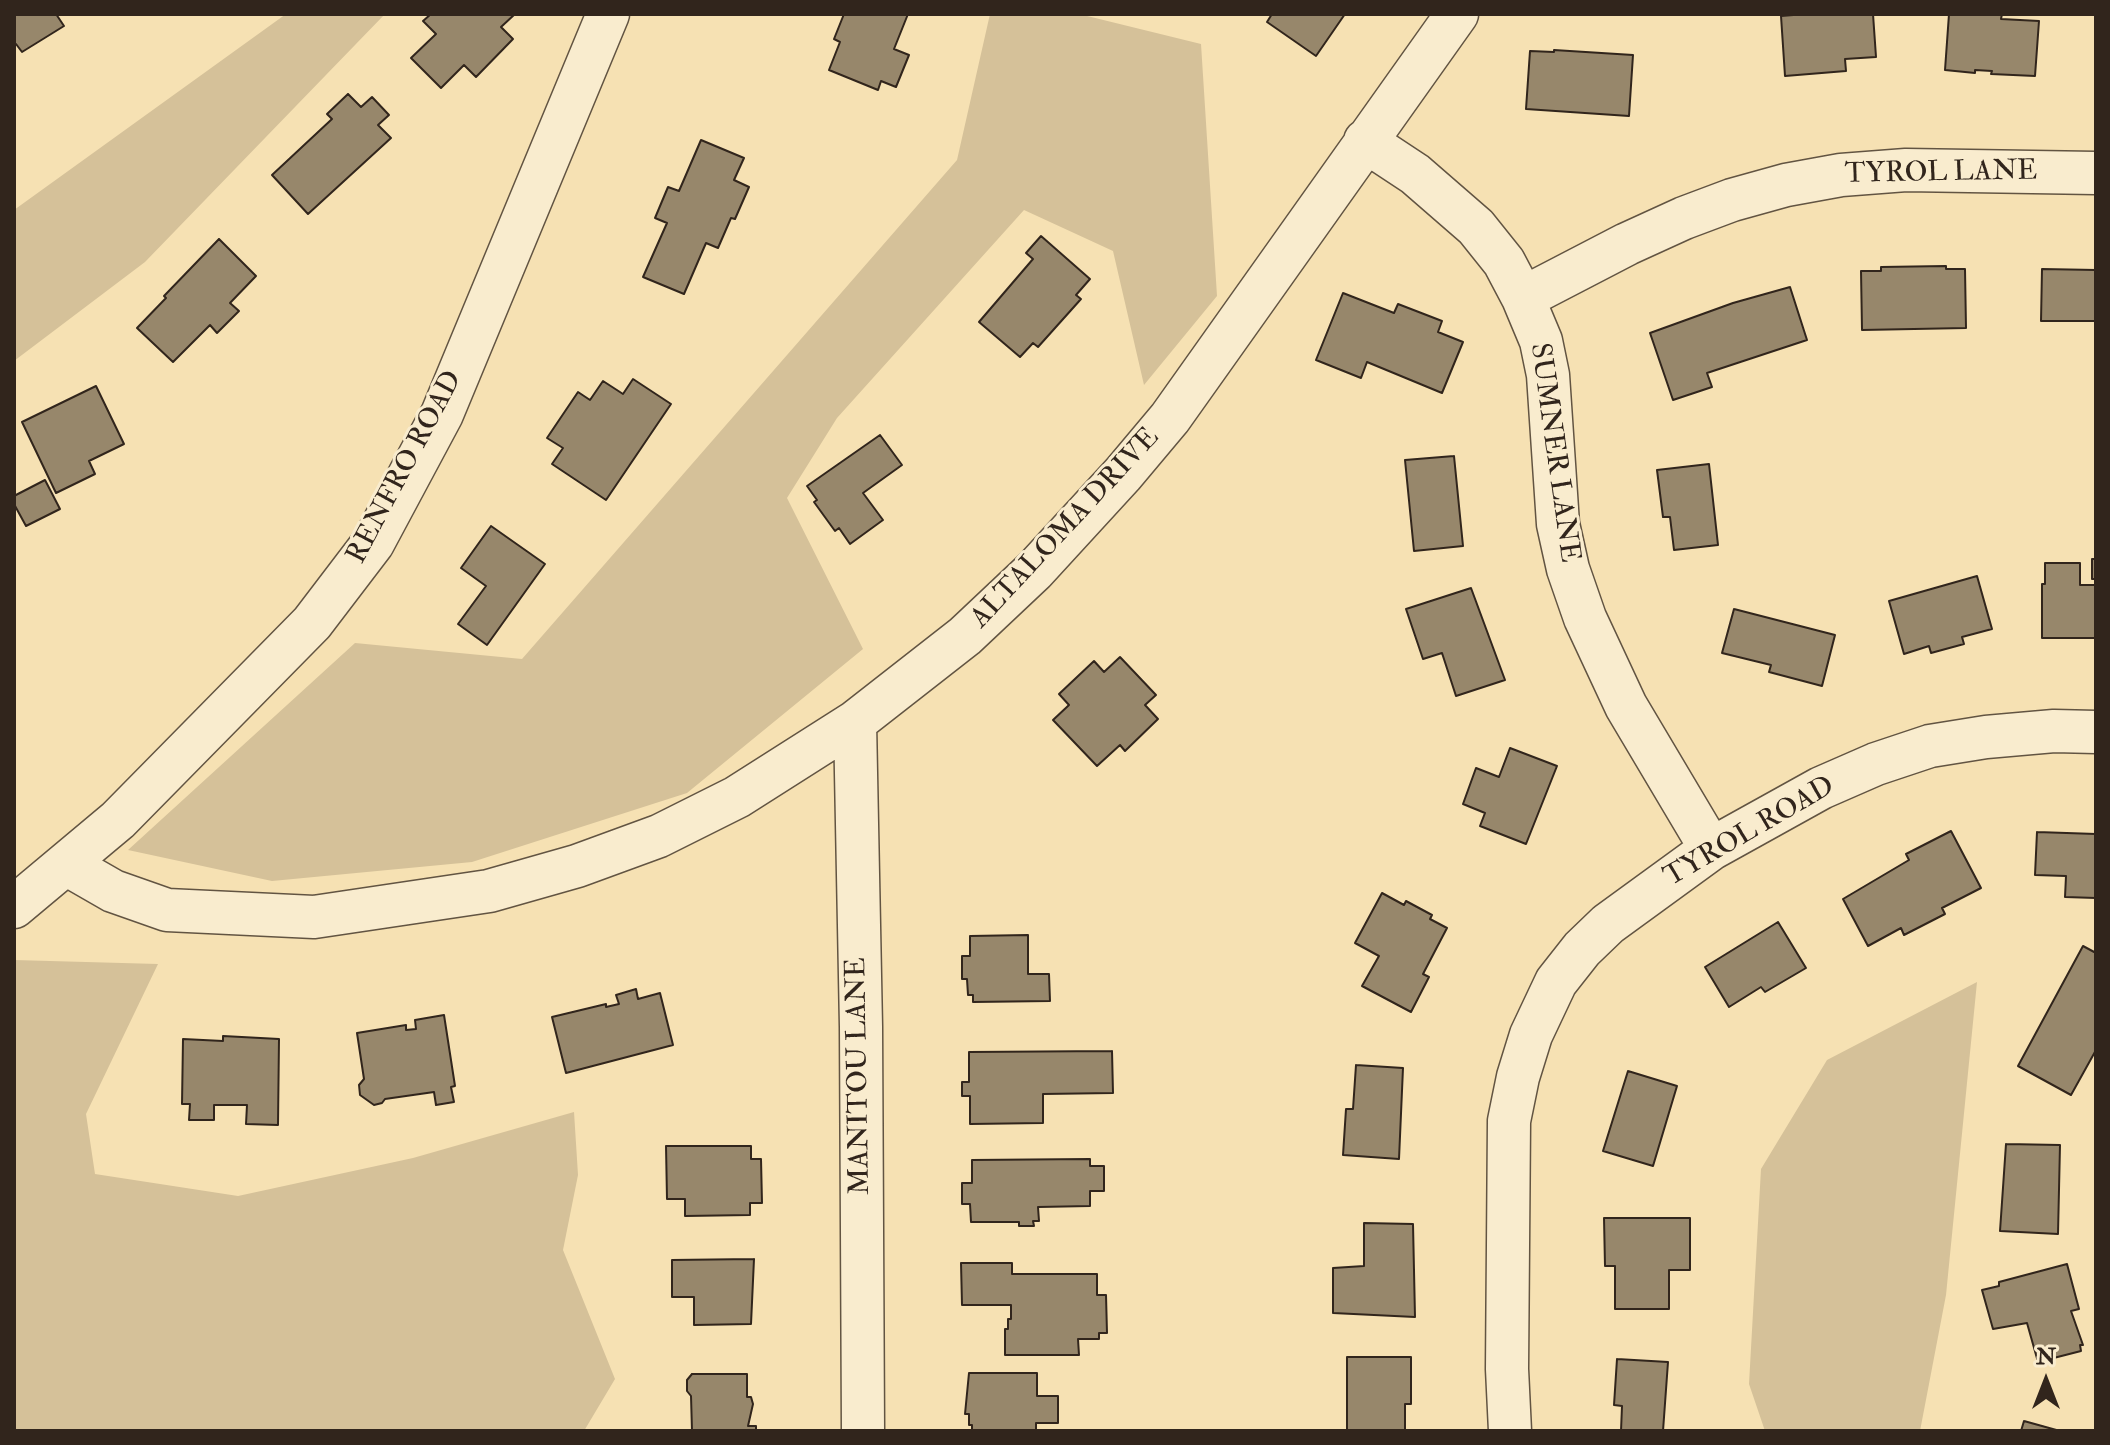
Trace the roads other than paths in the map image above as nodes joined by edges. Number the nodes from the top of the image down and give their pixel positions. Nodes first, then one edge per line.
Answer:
1 (608, 14) edge
2 (1457, 14) edge
3 (1365, 141) junction
4 (2096, 173) edge
5 (1523, 298) junction
6 (855, 722) junction
7 (2096, 732) edge
8 (1711, 849) junction
9 (66, 864) junction
10 (14, 907) edge
11 (863, 1431) edge
12 (1510, 1431) edge

1 - 9 street, RENFRO ROAD
2 - 3 street, ALTALOMA DRIVE
3 - 5 street, SUMNER LANE
3 - 6 street, ALTALOMA DRIVE
4 - 5 street, TYROL LANE
5 - 8 street, SUMNER LANE
6 - 9 street, ALTALOMA DRIVE
6 - 11 street, MANITOU LANE
7 - 8 street, TYROL ROAD
8 - 12 street, TYROL ROAD
9 - 10 street, RENFRO ROAD

